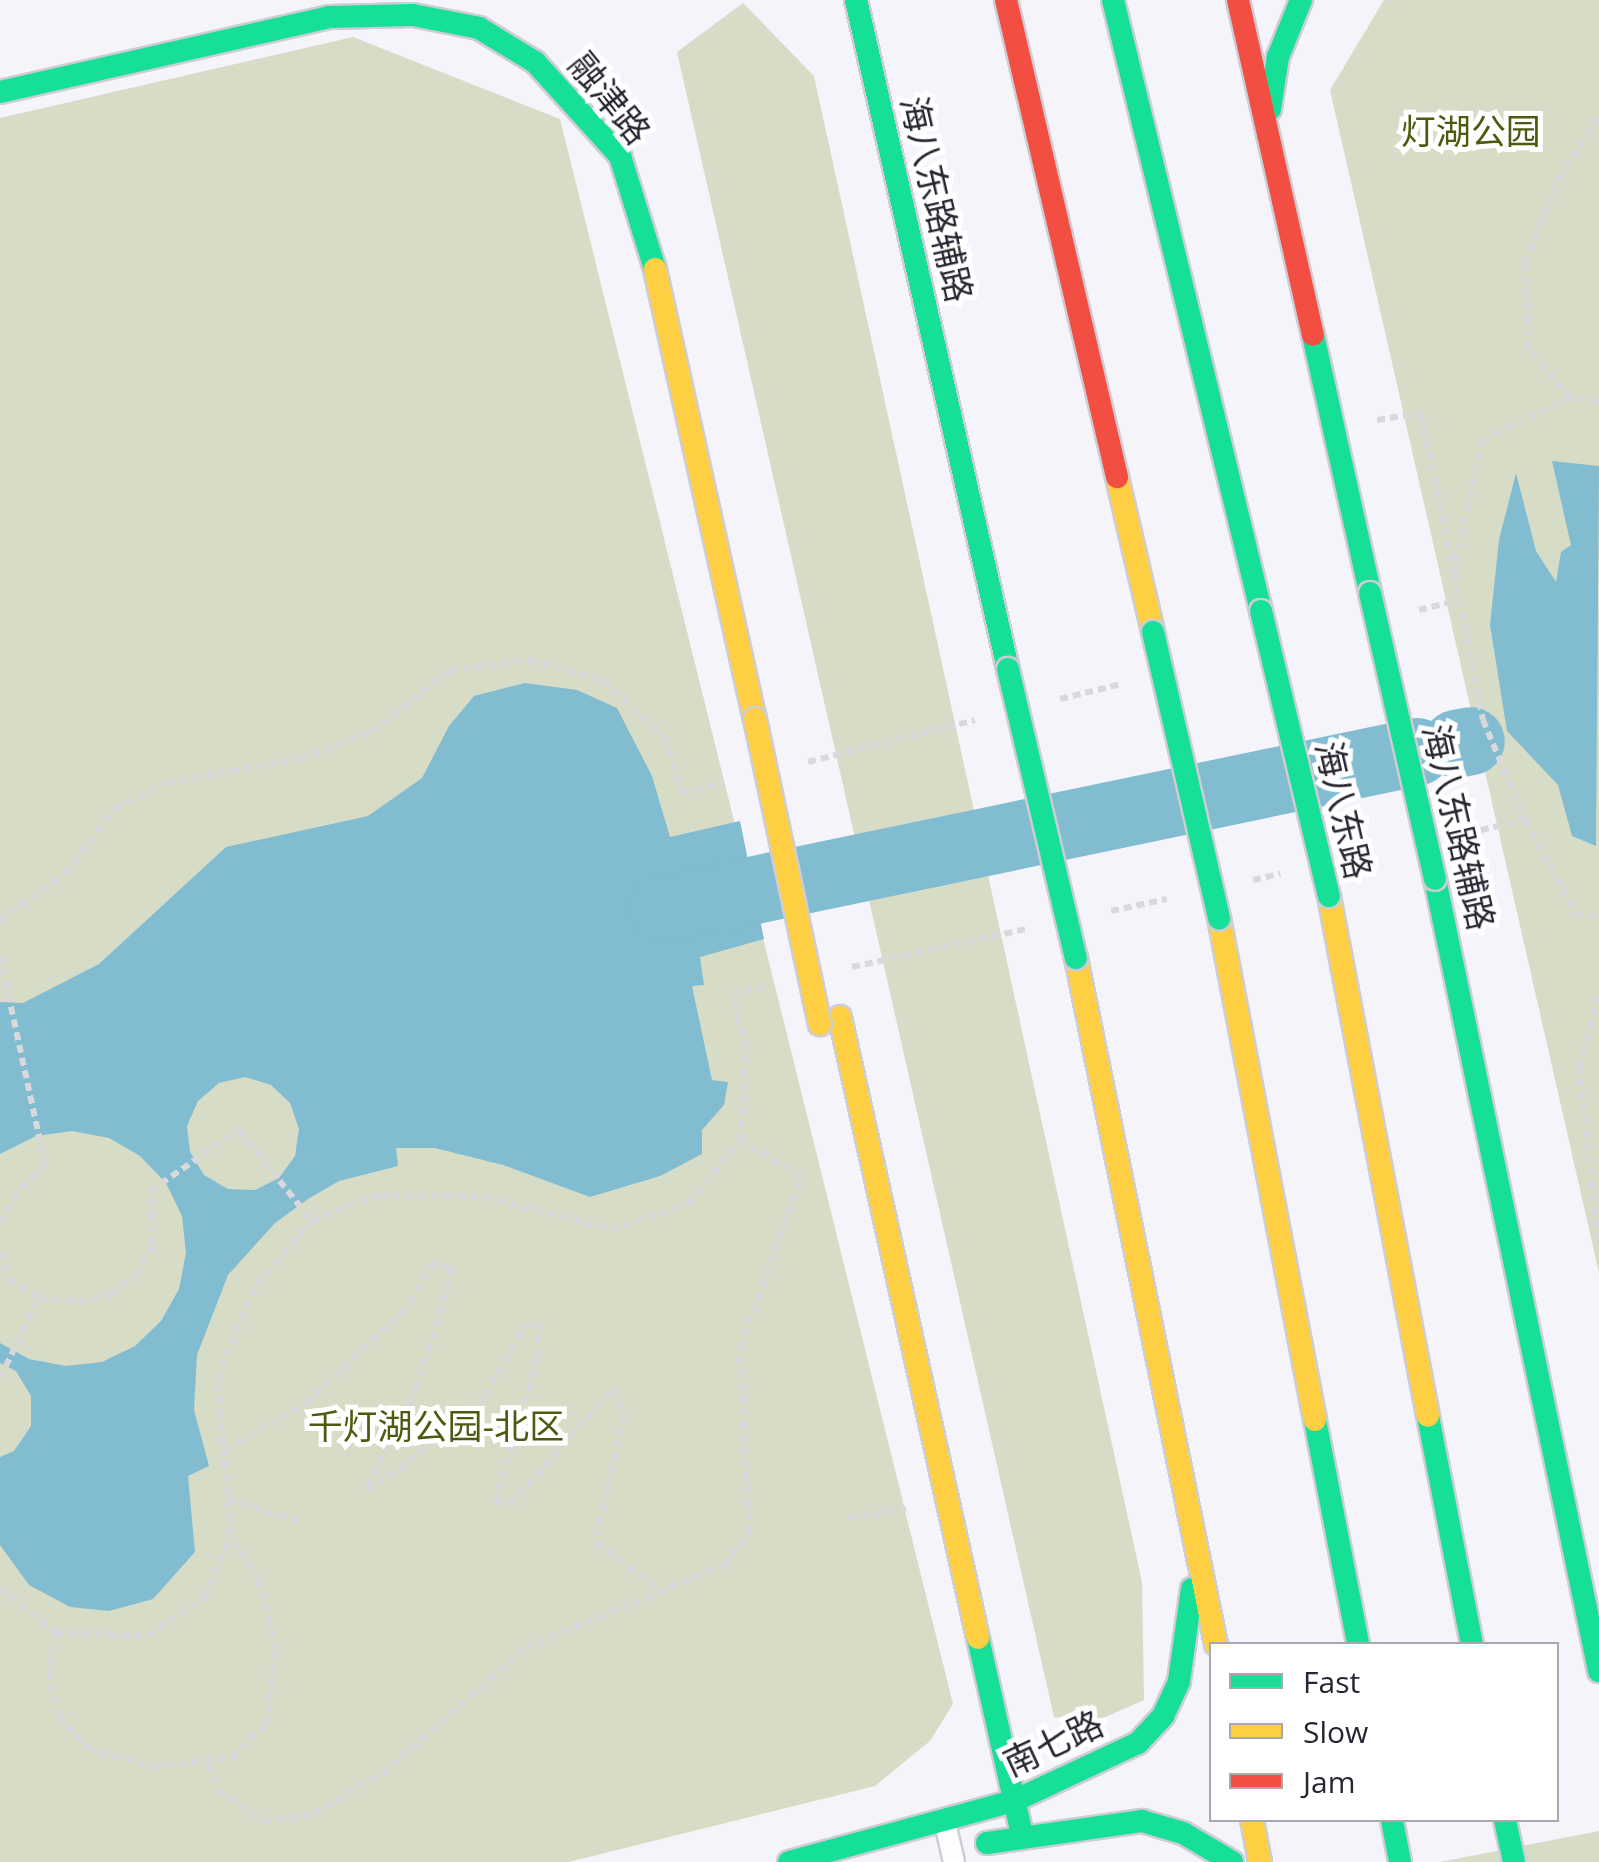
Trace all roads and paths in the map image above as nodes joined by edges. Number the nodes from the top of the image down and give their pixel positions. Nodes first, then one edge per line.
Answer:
1 (319, 0) edge
2 (423, 0) edge
3 (856, 0) edge
4 (1006, 0) edge
5 (1112, 0) edge
6 (1140, 0) edge
7 (1238, 0) edge
8 (1301, 0) edge
9 (0, 73) edge
10 (0, 92) edge
11 (1598, 119) edge
12 (1266, 132) junction
13 (1158, 192) junction
14 (1572, 398) junction
15 (1599, 400) edge
16 (1368, 421) dead end
17 (1454, 574) junction
18 (1459, 600) junction
19 (1407, 613) dead end
20 (1138, 680) dead end
21 (1042, 704) dead end
22 (984, 718) dead end
23 (766, 719) junction
24 (792, 766) dead end
25 (735, 780) dead end
26 (1525, 820) junction
27 (1456, 836) dead end
28 (1283, 874) dead end
29 (1244, 882) dead end
30 (1187, 894) dead end
31 (1091, 915) dead end
32 (1599, 916) edge
33 (0, 921) edge
34 (1033, 928) dead end
35 (0, 956) edge
36 (841, 970) dead end
37 (783, 982) dead end
38 (1599, 996) edge
39 (830, 1021) junction
40 (740, 1142) junction
41 (312, 1221) junction
42 (0, 1226) edge
43 (1599, 1246) edge
44 (0, 1252) edge
45 (39, 1298) junction
46 (888, 1352) dead end
47 (0, 1378) edge
48 (1544, 1386) junction
49 (1574, 1424) dead end
50 (224, 1450) junction
51 (228, 1499) junction
52 (945, 1503) junction
53 (848, 1518) dead end
54 (304, 1523) dead end
55 (232, 1534) junction
56 (1195, 1541) junction
57 (0, 1588) edge
58 (661, 1591) junction
59 (944, 1601) dead end
60 (56, 1632) junction
61 (1216, 1642) edge
62 (1358, 1642) edge
63 (1472, 1642) edge
64 (1599, 1671) edge
65 (208, 1764) junction
66 (1004, 1804) junction
67 (1252, 1822) edge
68 (1392, 1822) edge
69 (1506, 1822) edge
70 (945, 1823) junction
71 (1012, 1837) junction
72 (946, 1856) edge
73 (788, 1862) edge
74 (1232, 1862) edge
75 (1260, 1862) edge
76 (1400, 1862) edge
77 (1514, 1862) edge

1 - 9 main road
2 - 23 main road, 融津路
3 - 56 main road, 海八东路辅路, bridge
4 - 62 main road, bridge
5 - 13 main road, 海八东路
6 - 13 main road
7 - 12 main road, 海八东路辅路
8 - 12 main road
10 - 23 main road, 融津路
11 - 14 path
12 - 48 main road, 海八东路辅路, bridge
13 - 63 main road, 海八东路, bridge
14 - 15 path
14 - 17 path
16 - 17 path
17 - 18 path
18 - 19 path
18 - 26 path
20 - 21 path
22 - 24 path
23 - 39 main road
25 - 33 path
26 - 27 path
26 - 32 path
28 - 29 path
30 - 31 path
34 - 36 path
35 - 42 path
37 - 40 path
38 - 43 path
39 - 46 main road
39 - 52 main road
40 - 41 path
40 - 58 path
41 - 45 path
41 - 50 path
44 - 45 path
45 - 47 path
48 - 49 main road
48 - 64 main road, 海八东路辅路
50 - 51 path
50 - 58 path
51 - 54 path
51 - 55 path
52 - 53 path
52 - 66 main road
55 - 60 path
55 - 65 path
56 - 61 main road, 海八东路辅路
56 - 66 main road, 南七路
57 - 60 path
58 - 65 path
59 - 66 main road
60 - 65 path
66 - 70 main road, 南七路
66 - 71 main road
67 - 75 main road
68 - 76 main road
69 - 77 main road
70 - 72 lane
70 - 73 main road, 南七路
71 - 72 main road, 南七路
71 - 74 main road, 南七路

